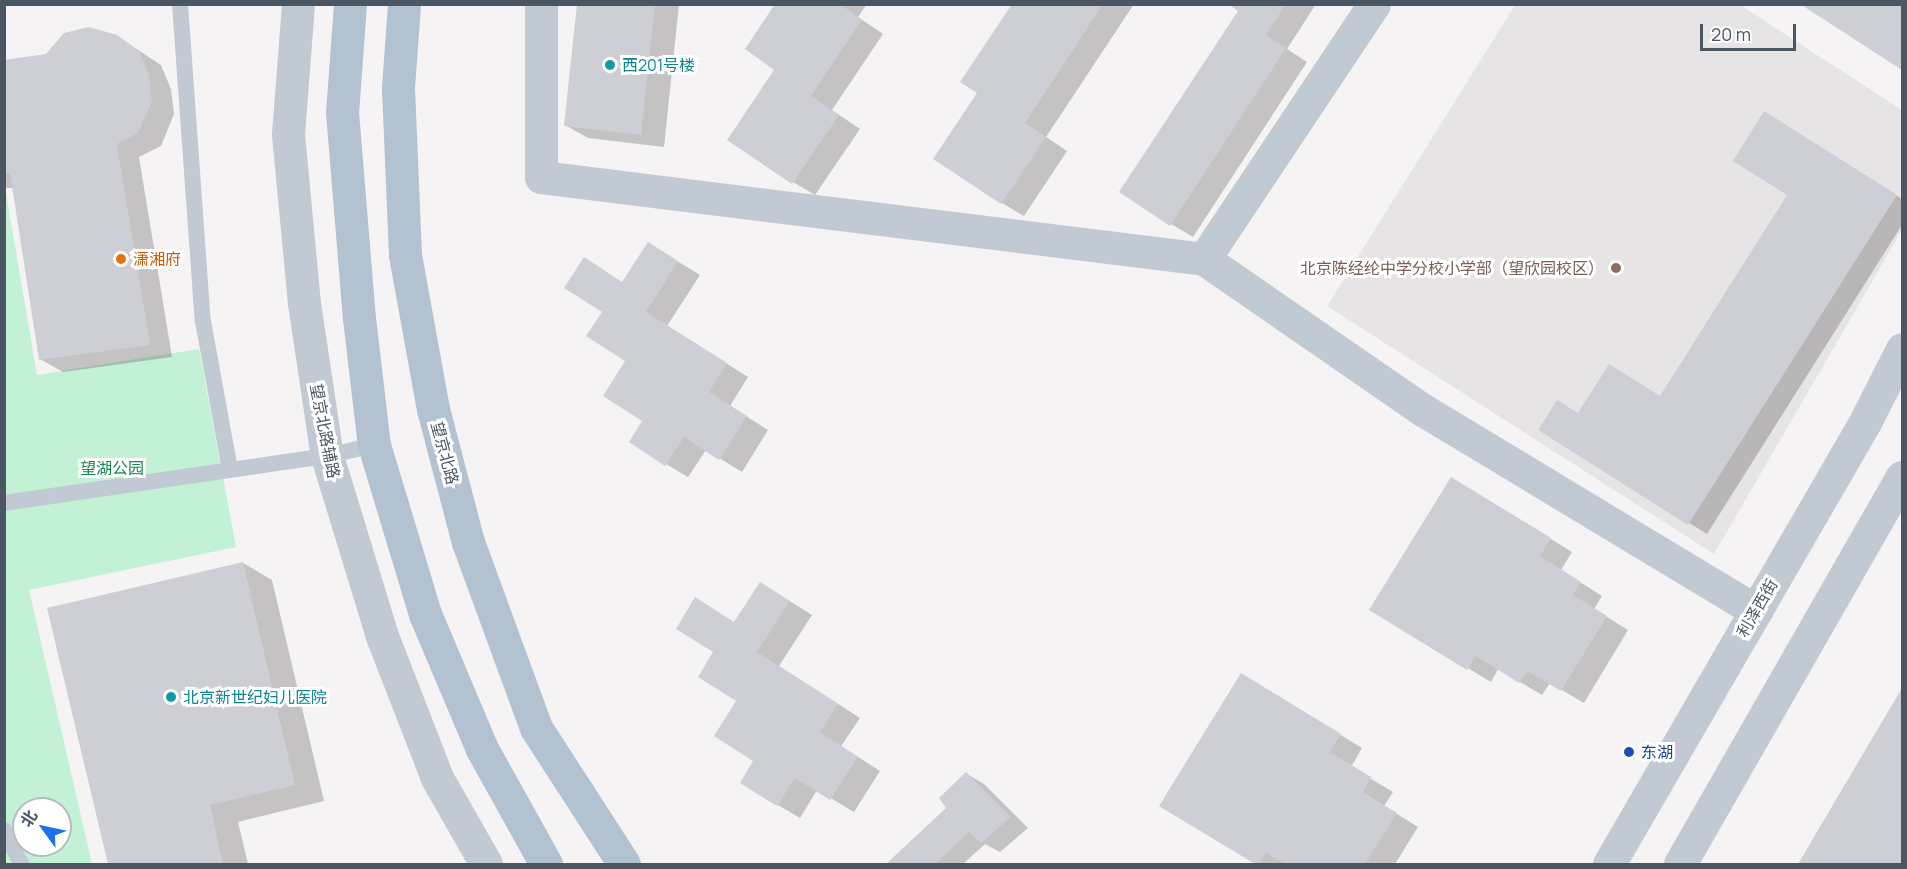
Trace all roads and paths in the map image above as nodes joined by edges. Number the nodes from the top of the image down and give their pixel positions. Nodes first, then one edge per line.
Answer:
1 (180, 4) edge
2 (298, 4) edge
3 (350, 4) edge
4 (404, 4) edge
5 (541, 4) edge
6 (1374, 4) edge
7 (1204, 259) junction
8 (1902, 349) edge
9 (374, 445) junction
10 (327, 456) junction
11 (230, 470) junction
12 (1902, 477) edge
13 (4, 503) edge
14 (1756, 611) junction
15 (4, 830) edge
16 (21, 864) edge
17 (486, 864) edge
18 (546, 864) edge
19 (624, 864) edge
20 (1609, 864) edge
21 (1680, 864) edge

1 - 11 lane
2 - 10 street, 望京北路辅路
3 - 9 main road
4 - 19 main road, 望京北路
5 - 7 street
6 - 7 street
7 - 14 street
8 - 14 street, 利泽西街
9 - 10 lane
9 - 18 main road
10 - 11 lane
10 - 17 street, 望京北路辅路
11 - 13 lane
12 - 21 street
14 - 20 street, 利泽西街
15 - 16 lane

